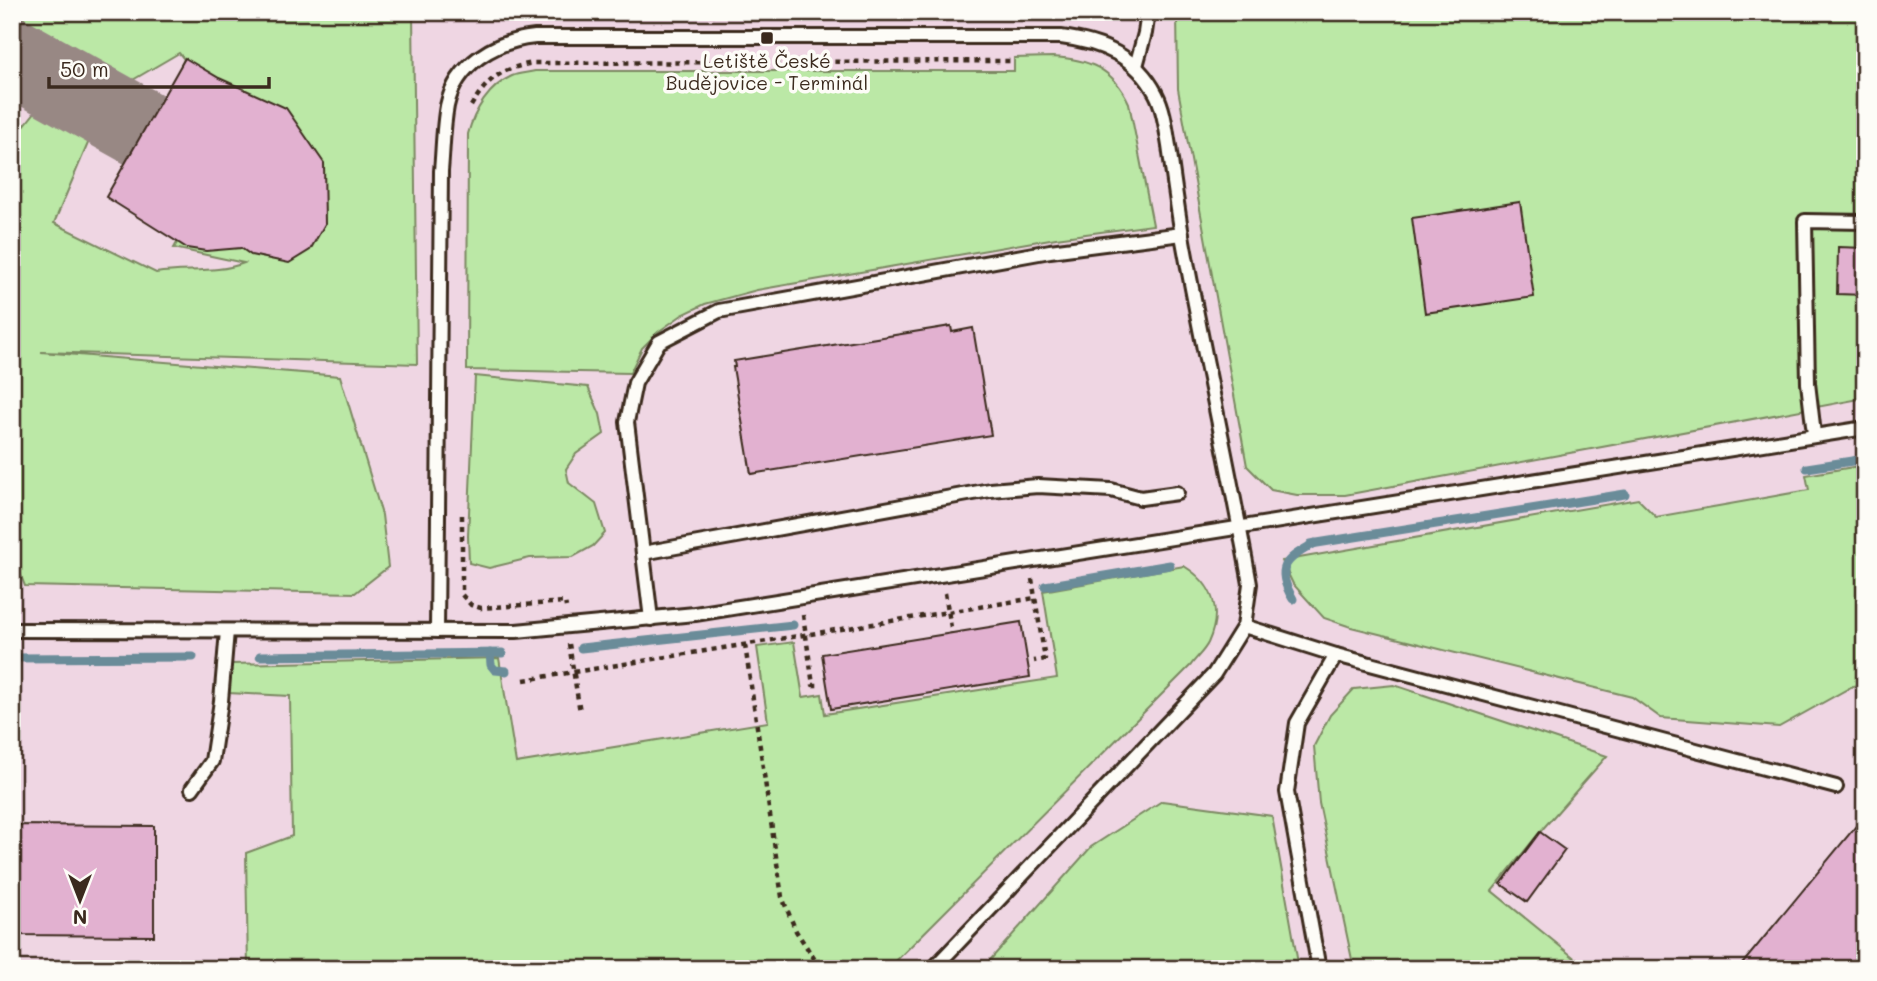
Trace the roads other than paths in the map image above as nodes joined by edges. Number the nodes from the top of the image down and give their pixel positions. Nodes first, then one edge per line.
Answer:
1 (1148, 12) edge
2 (1136, 65) junction
3 (1865, 222) edge
4 (1182, 234) junction
5 (1865, 428) edge
6 (1814, 434) junction
7 (1177, 493) dead end
8 (1239, 527) junction
9 (643, 554) junction
10 (651, 619) junction
11 (1244, 626) junction
12 (12, 630) edge
13 (227, 631) junction
14 (437, 631) junction
15 (1336, 655) junction
16 (1836, 787) dead end
17 (192, 789) dead end
18 (933, 969) edge
19 (1319, 969) edge

1 - 2 lane
2 - 4 lane
2 - 14 lane
3 - 6 lane
4 - 8 lane
4 - 9 lane
5 - 6 lane
6 - 8 lane
7 - 9 lane
8 - 10 lane
8 - 11 lane
9 - 10 lane
10 - 14 lane
11 - 15 lane
11 - 18 lane
12 - 13 lane
13 - 14 lane
13 - 17 lane
15 - 16 lane
15 - 19 lane

